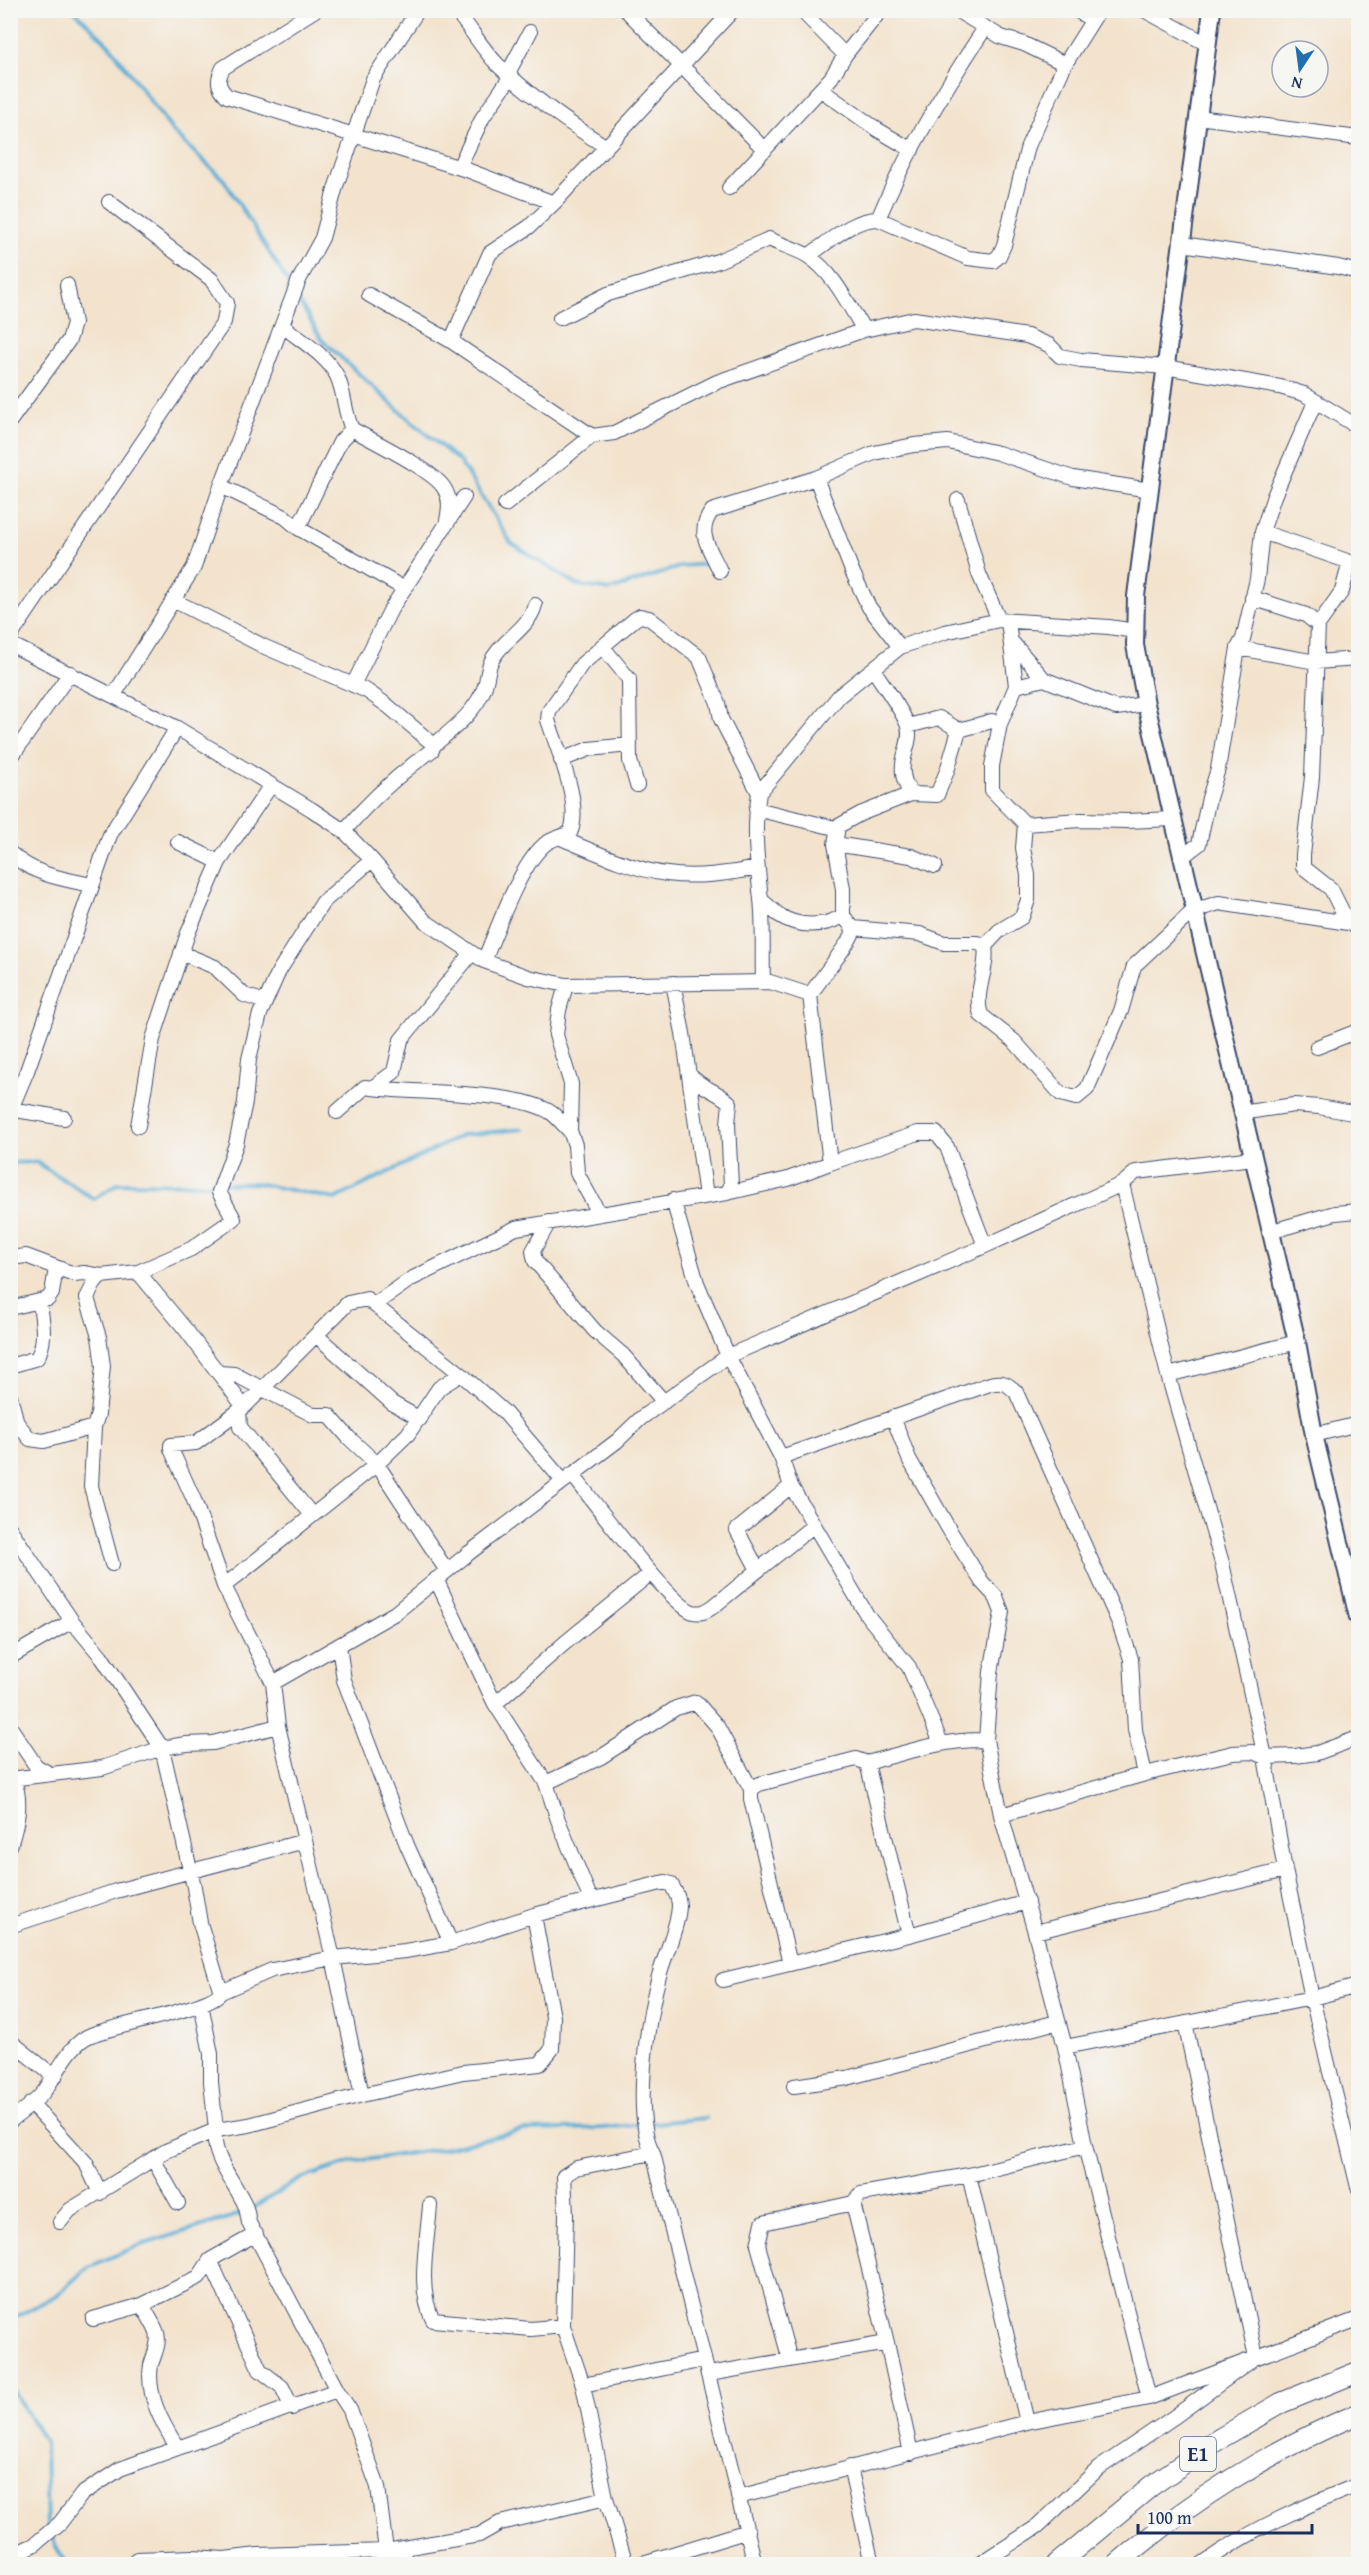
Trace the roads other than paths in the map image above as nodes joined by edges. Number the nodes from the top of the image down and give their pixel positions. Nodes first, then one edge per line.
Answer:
1 (418, 10) edge
2 (455, 10) edge
3 (626, 10) edge
4 (734, 10) edge
5 (801, 10) edge
6 (881, 10) edge
7 (956, 10) edge
8 (1077, 10) edge
9 (1144, 10) edge
10 (1212, 10) edge
11 (306, 13) edge
12 (1095, 15) edge
13 (985, 28) junction
14 (530, 32) dead end
15 (1207, 44) junction
16 (845, 55) junction
17 (1065, 64) junction
18 (681, 67) junction
19 (510, 74) junction
20 (821, 90) junction
21 (1198, 117) junction
22 (354, 133) junction
23 (1359, 138) edge
24 (605, 146) junction
25 (765, 150) junction
26 (912, 150) junction
27 (459, 167) junction
28 (729, 189) dead end
29 (109, 202) dead end
30 (554, 203) junction
31 (878, 219) junction
32 (1182, 244) junction
33 (808, 255) junction
34 (1359, 272) edge
35 (67, 285) dead end
36 (369, 295) dead end
37 (560, 318) dead end
38 (282, 326) junction
39 (864, 330) junction
40 (451, 341) junction
41 (1165, 367) junction
42 (1316, 402) junction
43 (10, 421) edge
44 (1359, 427) edge
45 (352, 429) junction
46 (592, 436) junction
47 (816, 477) junction
48 (221, 486) junction
49 (1150, 490) junction
50 (464, 497) dead end
51 (958, 500) dead end
52 (505, 505) dead end
53 (447, 521) junction
54 (298, 528) junction
55 (1262, 532) junction
56 (720, 571) dead end
57 (404, 588) junction
58 (1252, 598) junction
59 (173, 600) junction
60 (535, 605) dead end
61 (1004, 621) junction
62 (1318, 625) junction
63 (1135, 631) junction
64 (10, 637) edge
65 (1010, 639) junction
66 (10, 644) edge
67 (602, 646) junction
68 (900, 647) junction
69 (1238, 648) junction
70 (1359, 659) edge
71 (1316, 662) junction
72 (873, 669) junction
73 (70, 673) junction
74 (1044, 679) junction
75 (352, 685) junction
76 (1016, 686) junction
77 (114, 695) junction
78 (1146, 704) junction
79 (1000, 724) junction
80 (908, 726) junction
81 (177, 728) junction
82 (959, 730) junction
83 (17, 736) edge
84 (434, 745) junction
85 (630, 745) junction
86 (10, 759) edge
87 (561, 760) junction
88 (271, 785) junction
89 (637, 785) dead end
90 (759, 793) junction
91 (911, 794) junction
92 (756, 809) junction
93 (1172, 819) junction
94 (1025, 824) junction
95 (838, 827) junction
96 (344, 831) junction
97 (561, 838) junction
98 (178, 842) dead end
99 (835, 844) junction
100 (10, 854) edge
101 (1181, 858) junction
102 (372, 860) junction
103 (219, 862) junction
104 (935, 866) dead end
105 (756, 868) junction
106 (92, 885) junction
107 (761, 900) junction
108 (1193, 911) junction
109 (843, 916) junction
110 (1353, 925) edge
111 (853, 928) junction
112 (985, 946) junction
113 (472, 952) junction
114 (182, 953) junction
115 (484, 961) junction
116 (763, 982) junction
117 (673, 983) junction
118 (566, 985) junction
119 (810, 995) junction
120 (266, 1002) junction
121 (1359, 1031) edge
122 (1317, 1047) dead end
123 (689, 1074) junction
124 (372, 1088) junction
125 (11, 1109) edge
126 (337, 1112) dead end
127 (1241, 1113) junction
128 (1359, 1114) edge
129 (64, 1118) dead end
130 (138, 1126) dead end
131 (570, 1131) junction
132 (1253, 1158) junction
133 (830, 1163) junction
134 (1122, 1184) junction
135 (727, 1193) junction
136 (706, 1196) junction
137 (673, 1200) junction
138 (1359, 1211) edge
139 (598, 1213) junction
140 (549, 1222) junction
141 (1269, 1232) junction
142 (985, 1246) junction
143 (10, 1258) edge
144 (56, 1268) junction
145 (138, 1272) junction
146 (101, 1276) junction
147 (40, 1303) junction
148 (375, 1304) junction
149 (10, 1308) edge
150 (316, 1335) junction
151 (1297, 1342) junction
152 (728, 1356) junction
153 (10, 1366) edge
154 (219, 1373) junction
155 (461, 1374) junction
156 (1168, 1375) junction
157 (263, 1389) junction
158 (10, 1396) edge
159 (664, 1402) junction
160 (242, 1409) junction
161 (894, 1417) junction
162 (420, 1419) junction
163 (1359, 1424) edge
164 (94, 1427) junction
165 (1314, 1435) junction
166 (781, 1458) junction
167 (378, 1464) junction
168 (567, 1478) junction
169 (791, 1486) junction
170 (312, 1515) junction
171 (813, 1525) junction
172 (10, 1528) edge
173 (112, 1564) dead end
174 (758, 1570) junction
175 (651, 1573) junction
176 (441, 1575) junction
177 (224, 1586) junction
178 (1359, 1617) edge
179 (72, 1621) junction
180 (339, 1646) junction
181 (10, 1657) edge
182 (273, 1683) junction
183 (495, 1704) junction
184 (278, 1726) junction
185 (10, 1727) edge
186 (1359, 1738) edge
187 (986, 1740) junction
188 (940, 1743) junction
189 (162, 1748) junction
190 (1265, 1757) junction
191 (867, 1763) junction
192 (50, 1774) junction
193 (1145, 1774) junction
194 (12, 1779) edge
195 (546, 1783) junction
196 (751, 1789) junction
197 (1000, 1815) junction
198 (305, 1841) junction
199 (10, 1846) edge
200 (1285, 1870) junction
201 (190, 1872) junction
202 (591, 1900) junction
203 (1027, 1902) junction
204 (534, 1915) junction
205 (10, 1926) edge
206 (1035, 1932) junction
207 (909, 1935) junction
208 (451, 1943) junction
209 (333, 1958) junction
210 (790, 1964) junction
211 (723, 1980) dead end
212 (1359, 1986) edge
213 (221, 1992) junction
214 (1312, 1998) junction
215 (201, 2004) junction
216 (1058, 2022) junction
217 (1185, 2023) junction
218 (10, 2041) edge
219 (1065, 2047) junction
220 (55, 2077) junction
221 (794, 2086) dead end
222 (362, 2095) junction
223 (31, 2103) junction
224 (10, 2121) edge
225 (216, 2130) junction
226 (1085, 2145) junction
227 (650, 2147) junction
228 (153, 2158) junction
229 (969, 2175) junction
230 (1359, 2187) edge
231 (100, 2193) junction
232 (178, 2203) dead end
233 (853, 2203) junction
234 (430, 2205) dead end
235 (60, 2222) dead end
236 (252, 2229) junction
237 (210, 2260) junction
238 (142, 2305) junction
239 (93, 2319) dead end
240 (1359, 2319) edge
241 (563, 2326) junction
242 (887, 2343) junction
243 (1256, 2357) junction
244 (704, 2360) junction
245 (790, 2360) junction
246 (1359, 2372) edge
247 (709, 2374) junction
248 (583, 2385) junction
249 (337, 2390) junction
250 (1149, 2398) junction
251 (292, 2408) junction
252 (1359, 2414) edge
253 (1027, 2422) junction
254 (177, 2447) junction
255 (910, 2453) junction
256 (850, 2467) junction
257 (1359, 2485) edge
258 (738, 2497) junction
259 (606, 2498) junction
260 (748, 2531) junction
261 (403, 2548) junction
262 (386, 2551) junction
263 (10, 2556) edge
264 (136, 2559) dead end
265 (225, 2562) edge
266 (406, 2565) edge
267 (626, 2565) edge
268 (640, 2565) edge
269 (755, 2565) edge
270 (872, 2565) edge
271 (980, 2565) edge
272 (1057, 2565) edge
273 (1117, 2565) edge
274 (1202, 2565) edge

1 - 22 street
2 - 19 street
3 - 18 street
4 - 18 street
5 - 16 street
6 - 16 street
7 - 13 street
8 - 12 street
9 - 15 street
10 - 15 main road
11 - 22 street
12 - 17 street
13 - 17 street
13 - 26 street
14 - 19 street
15 - 21 main road
16 - 20 street
17 - 31 street
18 - 24 street
18 - 25 street
19 - 24 street
19 - 27 street
20 - 25 street
20 - 26 street
21 - 23 street
21 - 32 main road
22 - 27 street
22 - 38 street
24 - 30 street
25 - 28 street
26 - 31 street
27 - 30 street
29 - 64 street
30 - 40 street
31 - 33 street
32 - 34 street
32 - 41 main road
33 - 37 street
33 - 39 street
35 - 43 street
36 - 40 street
38 - 45 street
38 - 48 street
39 - 41 street
39 - 46 street
40 - 46 street
41 - 42 street
41 - 49 main road
42 - 44 street
42 - 55 street
45 - 53 street
45 - 54 street
46 - 52 street
47 - 49 street
47 - 56 street
47 - 68 street
48 - 54 street
48 - 59 street
49 - 63 main road
50 - 53 street
51 - 61 street
53 - 57 street
54 - 57 street
55 - 58 street
55 - 62 street
57 - 75 street
58 - 62 street
58 - 69 street
59 - 75 street
59 - 77 street
60 - 84 street
61 - 63 street
61 - 65 street
61 - 68 street
62 - 71 street
63 - 78 main road
65 - 74 street
65 - 76 street
66 - 73 street
67 - 85 street
67 - 87 street
67 - 90 street
68 - 72 street
69 - 71 street
69 - 101 street
70 - 71 street
71 - 110 street
72 - 80 street
72 - 90 street
73 - 77 street
73 - 83 street
74 - 76 street
74 - 78 street
75 - 84 street
76 - 79 street
77 - 81 street
78 - 93 main road
79 - 82 street
79 - 94 street
80 - 82 street
80 - 91 street
81 - 88 street
81 - 106 street
82 - 91 street
83 - 86 street
84 - 96 street
85 - 87 street
85 - 89 street
87 - 97 street
88 - 96 street
88 - 103 street
90 - 92 street
91 - 95 street
92 - 95 street
92 - 105 street
93 - 94 street
93 - 101 main road
94 - 112 street
95 - 99 street
96 - 102 street
97 - 105 street
97 - 115 street
98 - 103 street
99 - 104 street
99 - 109 street
100 - 106 street
101 - 108 main road
102 - 113 street
102 - 120 street
103 - 114 street
105 - 107 street
106 - 125 street
107 - 109 street
107 - 116 street
108 - 110 street
108 - 112 street
108 - 127 main road
109 - 111 street
111 - 112 street
111 - 119 street
113 - 115 street
113 - 124 street
114 - 120 street
114 - 130 street
115 - 118 street
116 - 117 street
116 - 119 street
117 - 118 street
117 - 123 street
118 - 131 street
119 - 133 street
120 - 145 street
121 - 122 street
123 - 135 street
123 - 136 street
124 - 126 street
124 - 131 street
125 - 129 street
127 - 128 street
127 - 132 main road
131 - 139 street
132 - 134 street
132 - 141 main road
133 - 135 street
133 - 142 street
134 - 142 street
134 - 156 street
135 - 136 street
136 - 137 street
137 - 139 street
137 - 152 street
138 - 141 street
139 - 140 street
140 - 148 street
140 - 159 street
141 - 151 main road
142 - 152 street
143 - 144 street
144 - 146 street
144 - 147 street
145 - 146 street
145 - 154 street
146 - 164 street
147 - 149 street
147 - 153 street
148 - 150 street
148 - 155 street
150 - 157 street
150 - 162 street
151 - 156 street
151 - 165 main road
152 - 159 street
152 - 166 street
154 - 157 street
154 - 160 street
155 - 162 street
155 - 168 street
156 - 190 street
157 - 160 street
157 - 167 street
158 - 164 street
159 - 168 street
160 - 170 street
160 - 177 street
161 - 166 street
161 - 187 street
161 - 193 street
162 - 167 street
163 - 165 street
164 - 173 street
165 - 178 main road
166 - 169 street
167 - 170 street
167 - 176 street
168 - 175 street
168 - 176 street
169 - 171 street
169 - 174 street
170 - 177 street
171 - 174 street
171 - 188 street
172 - 179 street
174 - 175 street
175 - 183 street
176 - 180 street
176 - 183 street
177 - 182 street
179 - 181 street
179 - 189 street
180 - 182 street
180 - 208 street
182 - 184 street
183 - 195 street
184 - 189 street
184 - 198 street
185 - 192 street
186 - 190 street
187 - 188 street
187 - 197 street
188 - 191 street
189 - 192 street
189 - 201 street
190 - 193 street
190 - 200 street
191 - 196 street
191 - 207 street
192 - 194 street
193 - 197 street
194 - 199 street
195 - 196 street
195 - 202 street
196 - 210 street
197 - 203 street
198 - 201 street
198 - 209 street
200 - 206 street
200 - 214 street
201 - 205 street
201 - 213 street
202 - 204 street
202 - 227 street
203 - 206 street
203 - 207 street
204 - 208 street
204 - 222 street
206 - 216 street
207 - 210 street
208 - 209 street
209 - 213 street
209 - 222 street
210 - 211 street
212 - 214 street
213 - 215 street
214 - 217 street
214 - 230 street
215 - 220 street
215 - 225 street
216 - 219 street
216 - 221 street
217 - 219 street
217 - 243 street
218 - 220 street
219 - 226 street
220 - 223 street
222 - 225 street
223 - 224 street
223 - 231 street
225 - 228 street
225 - 236 street
226 - 229 street
226 - 250 street
227 - 241 street
227 - 244 street
228 - 231 street
228 - 232 street
229 - 233 street
229 - 253 street
231 - 235 street
233 - 242 street
233 - 245 street
234 - 241 street
236 - 237 street
236 - 249 street
237 - 238 street
237 - 251 street
238 - 239 street
238 - 254 street
240 - 243 street
241 - 248 street
242 - 245 street
242 - 255 street
243 - 250 street
243 - 271 street
244 - 247 street
244 - 248 street
245 - 247 street
246 - 272 highway, E1
247 - 258 street
248 - 259 street
249 - 251 street
249 - 262 street
250 - 253 street
251 - 254 street
252 - 273 highway, E1
253 - 255 street
254 - 263 street
255 - 256 street
256 - 258 street
256 - 270 street
257 - 274 street
258 - 260 street
259 - 261 street
259 - 267 street
260 - 268 street
260 - 269 street
261 - 262 street
261 - 266 street
262 - 265 street
264 - 265 street

